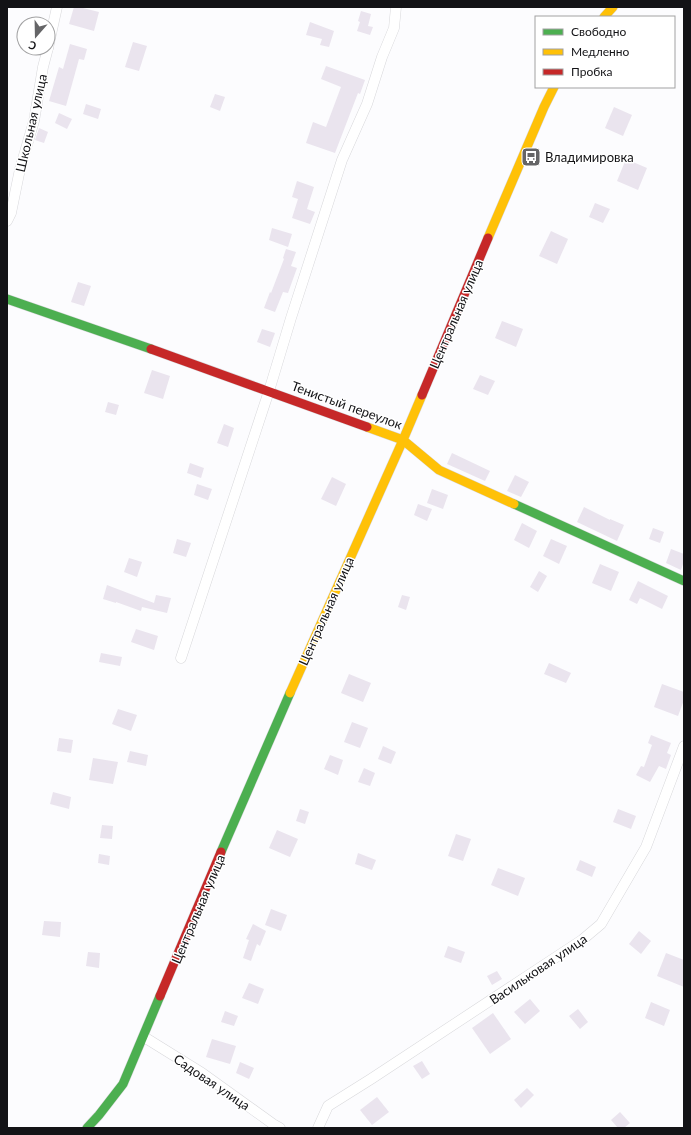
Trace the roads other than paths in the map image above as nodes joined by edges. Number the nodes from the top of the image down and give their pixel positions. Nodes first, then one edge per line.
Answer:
1 (396, 7) edge
2 (613, 7) edge
3 (605, 16) edge
4 (46, 56) edge
5 (554, 88) edge
6 (7, 221) edge
7 (7, 299) edge
8 (269, 391) junction
9 (403, 440) junction
10 (684, 580) edge
11 (181, 658) dead end
12 (684, 746) edge
13 (144, 1037) junction
14 (87, 1128) edge
15 (280, 1128) edge
16 (318, 1128) edge

1 - 8 street
2 - 3 street
4 - 6 street, Школьная улица
5 - 9 street, Центральная улица
7 - 8 street, Тенистый переулок
8 - 9 street, Тенистый переулок
8 - 11 street
9 - 10 street, Тенистый переулок
9 - 13 street, Центральная улица
12 - 16 street, Васильковая улица
13 - 14 street, Центральная улица
13 - 15 street, Садовая улица

